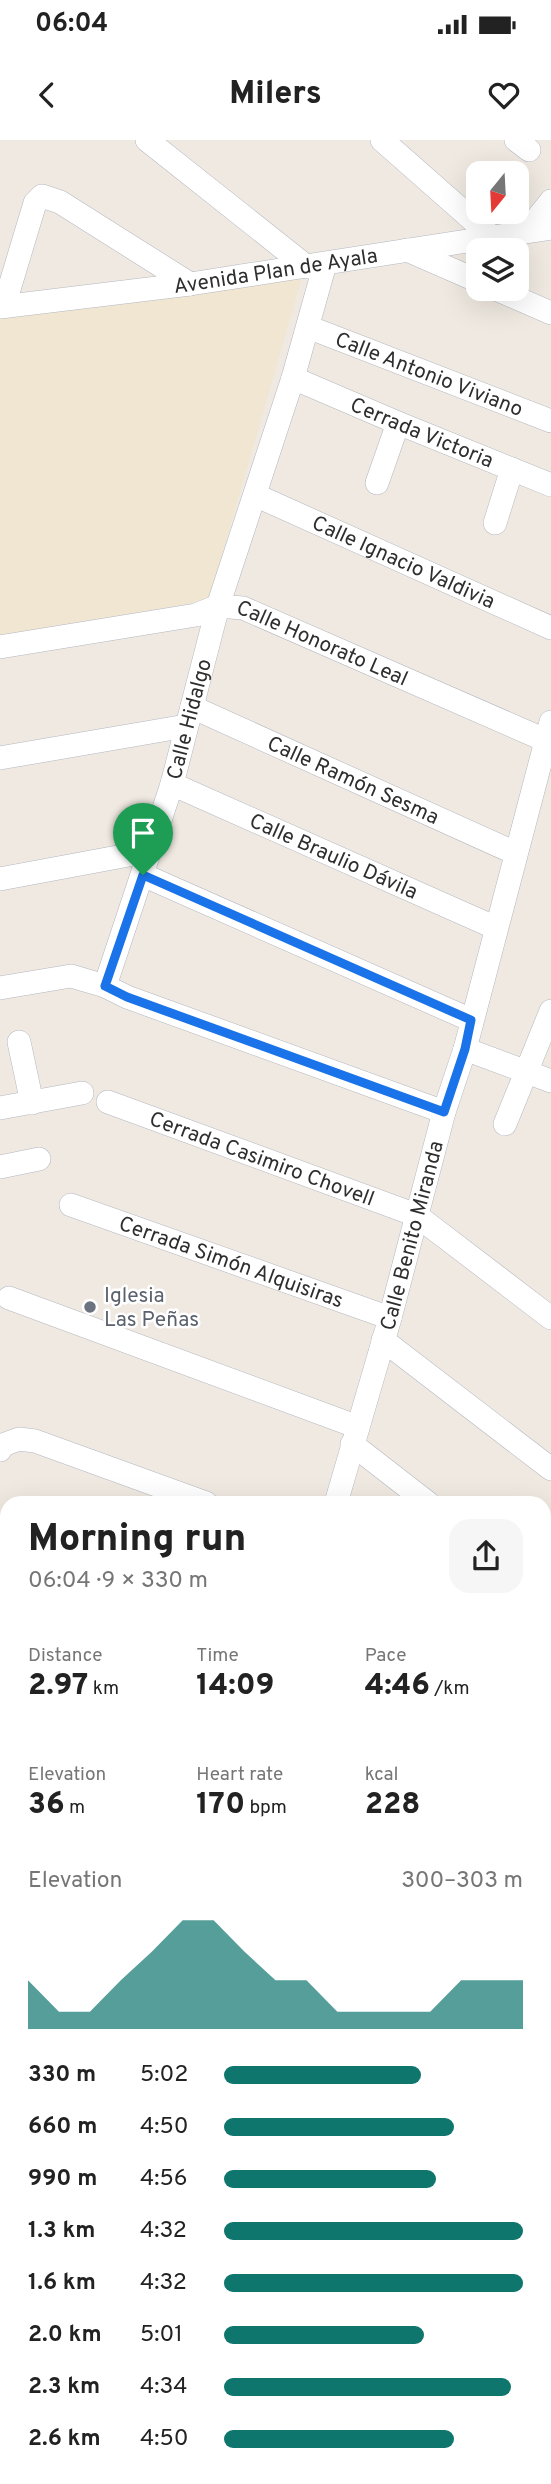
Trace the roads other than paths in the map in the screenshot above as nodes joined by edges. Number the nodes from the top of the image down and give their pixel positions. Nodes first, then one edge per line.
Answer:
1 (147, 140) edge
2 (382, 140) edge
3 (551, 201) edge
4 (540, 229) edge
5 (491, 236) junction
6 (406, 250) junction
7 (316, 265) junction
8 (466, 276) edge
9 (190, 284) junction
10 (524, 301) edge
11 (2, 307) edge
12 (551, 313) edge
13 (308, 327) junction
14 (293, 378) junction
15 (551, 421) edge
16 (398, 424) junction
17 (512, 469) junction
18 (377, 483) dead end
19 (551, 485) edge
20 (254, 495) junction
21 (495, 523) dead end
22 (218, 606) junction
23 (551, 628) edge
24 (0, 647) edge
25 (189, 717) junction
26 (549, 736) edge
27 (0, 758) edge
28 (172, 784) junction
29 (150, 851) junction
30 (515, 853) junction
31 (143, 875) junction
32 (0, 879) edge
33 (496, 928) junction
34 (105, 986) junction
35 (0, 988) edge
36 (551, 1011) edge
37 (471, 1020) junction
38 (19, 1042) dead end
39 (465, 1049) junction
40 (527, 1072) junction
41 (551, 1081) edge
42 (82, 1093) dead end
43 (108, 1102) dead end
44 (32, 1103) junction
45 (0, 1108) edge
46 (444, 1112) junction
47 (505, 1124) dead end
48 (39, 1159) dead end
49 (0, 1167) edge
50 (71, 1205) dead end
51 (416, 1215) junction
52 (9, 1298) dead end
53 (551, 1318) edge
54 (387, 1329) junction
55 (355, 1436) junction
56 (0, 1450) edge
57 (551, 1469) edge
58 (187, 1496) edge
59 (338, 1496) edge
60 (420, 1496) edge

1 - 7 street
2 - 5 street
3 - 4 street
4 - 5 street, Avenida Plan de Ayala
5 - 6 street, Avenida Plan de Ayala
6 - 7 street, Avenida Plan de Ayala
6 - 8 street
7 - 9 street, Avenida Plan de Ayala
7 - 13 street, Calle Hidalgo
9 - 11 street, Avenida Plan de Ayala
9 - 11 street
10 - 12 street
13 - 14 street, Calle Hidalgo
13 - 15 street, Calle Antonio Viviano
14 - 16 street, Cerrada Victoria
14 - 20 street, Calle Hidalgo
16 - 17 street, Cerrada Victoria
16 - 18 street
17 - 19 street, Cerrada Victoria
17 - 21 street
20 - 22 street, Calle Hidalgo
20 - 23 street, Calle Ignacio Valdivia
22 - 24 street, Calle Honorato Leal
22 - 25 street, Calle Hidalgo
22 - 26 street, Calle Honorato Leal
25 - 27 street
25 - 28 street, Calle Hidalgo
25 - 30 street, Calle Ramón Sesma
26 - 30 street, Calle Benito Miranda
28 - 29 street, Calle Hidalgo
28 - 33 street, Calle Braulio Dávila
29 - 31 street, Calle Hidalgo
29 - 32 street
30 - 33 street, Calle Benito Miranda
31 - 34 street, Calle Hidalgo
31 - 37 street
33 - 37 street, Calle Benito Miranda
34 - 35 street
34 - 46 street
36 - 40 street
37 - 39 street, Calle Benito Miranda
38 - 44 street
39 - 40 street
39 - 46 street, Calle Benito Miranda
40 - 41 street
40 - 47 street
42 - 44 street
43 - 51 street, Cerrada Casimiro Chovell
44 - 45 street
46 - 51 street, Calle Benito Miranda
48 - 49 street
50 - 54 street, Cerrada Simón Alquisiras
51 - 53 street, Cerrada Casimiro Chovell
51 - 54 street, Calle Benito Miranda
52 - 55 street
54 - 55 street, Calle Benito Miranda
54 - 57 street, Cerrada Simón Alquisiras
55 - 59 street, Calle Benito Miranda
55 - 60 street
56 - 58 street

